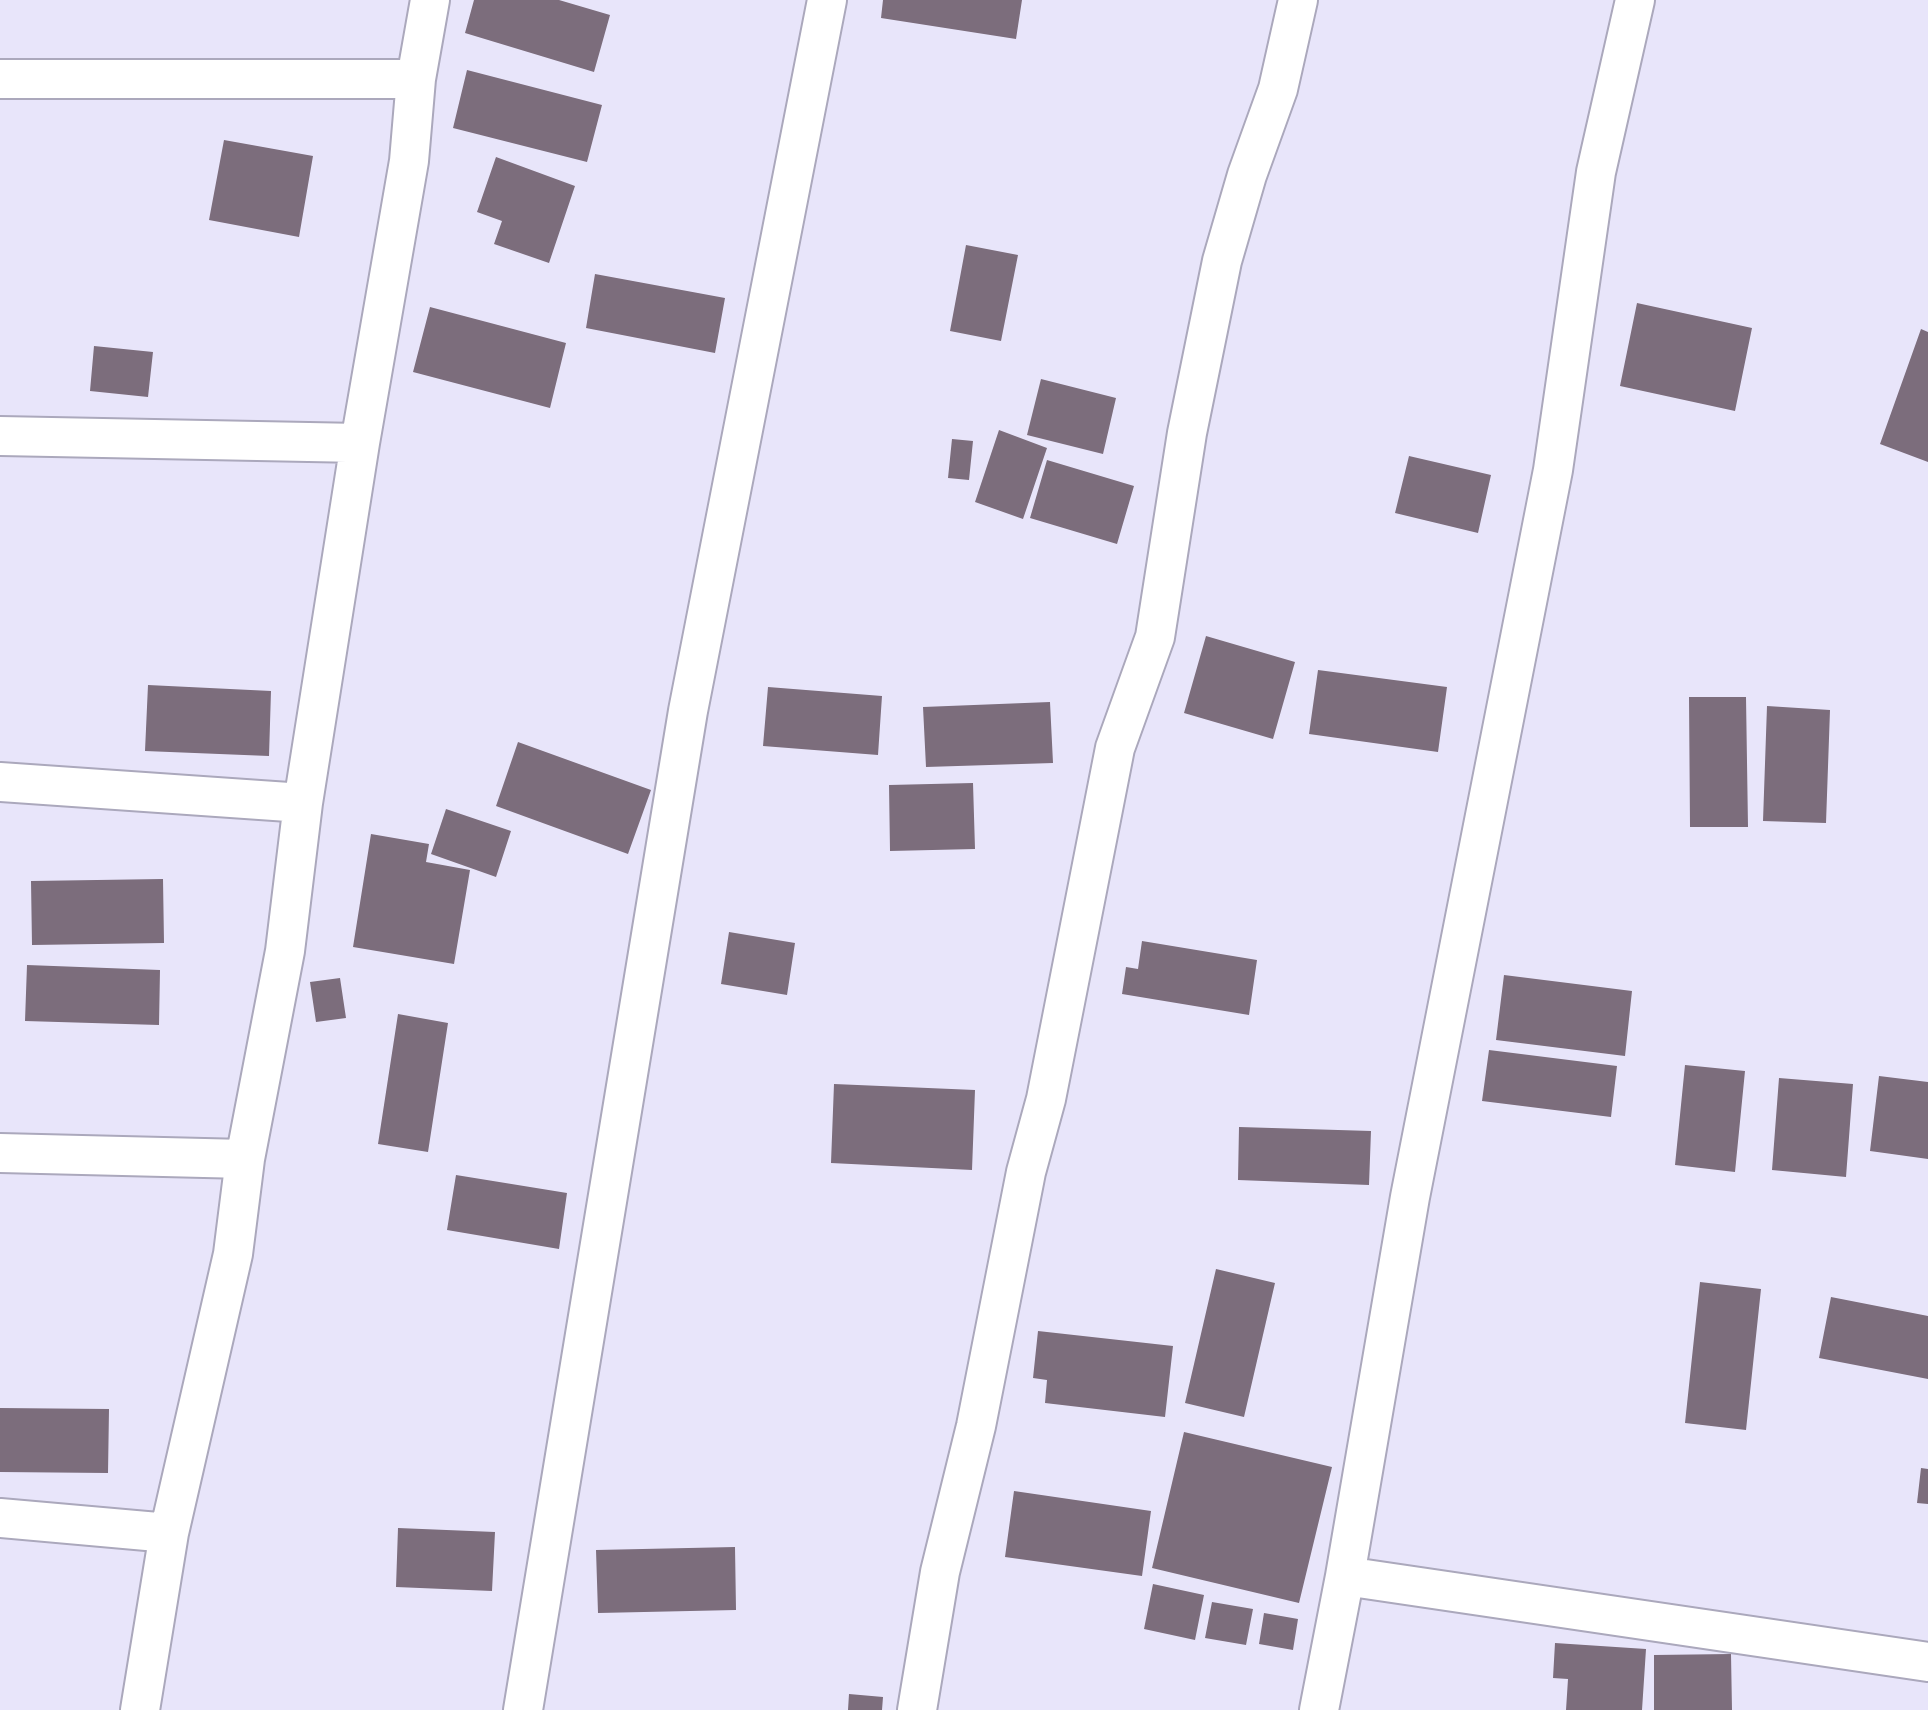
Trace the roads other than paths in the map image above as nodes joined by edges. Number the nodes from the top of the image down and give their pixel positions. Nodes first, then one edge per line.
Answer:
1 (430, 0) edge
2 (827, 0) edge
3 (1298, 0) edge
4 (1635, 0) edge
5 (0, 79) edge
6 (416, 79) junction
7 (0, 436) edge
8 (360, 443) junction
9 (0, 782) edge
10 (303, 803) junction
11 (0, 1153) edge
12 (245, 1159) junction
13 (0, 1518) edge
14 (169, 1533) junction
15 (1345, 1576) junction
16 (1928, 1662) edge
17 (141, 1710) edge
18 (523, 1710) edge
19 (917, 1710) edge
20 (1319, 1710) edge

1 - 6 street
2 - 18 street
3 - 19 street
4 - 15 street
5 - 6 street
6 - 8 street
7 - 8 street
8 - 10 street
9 - 10 street
10 - 12 street
11 - 12 street
12 - 14 street
13 - 14 street
14 - 17 street
15 - 16 street
15 - 20 street

